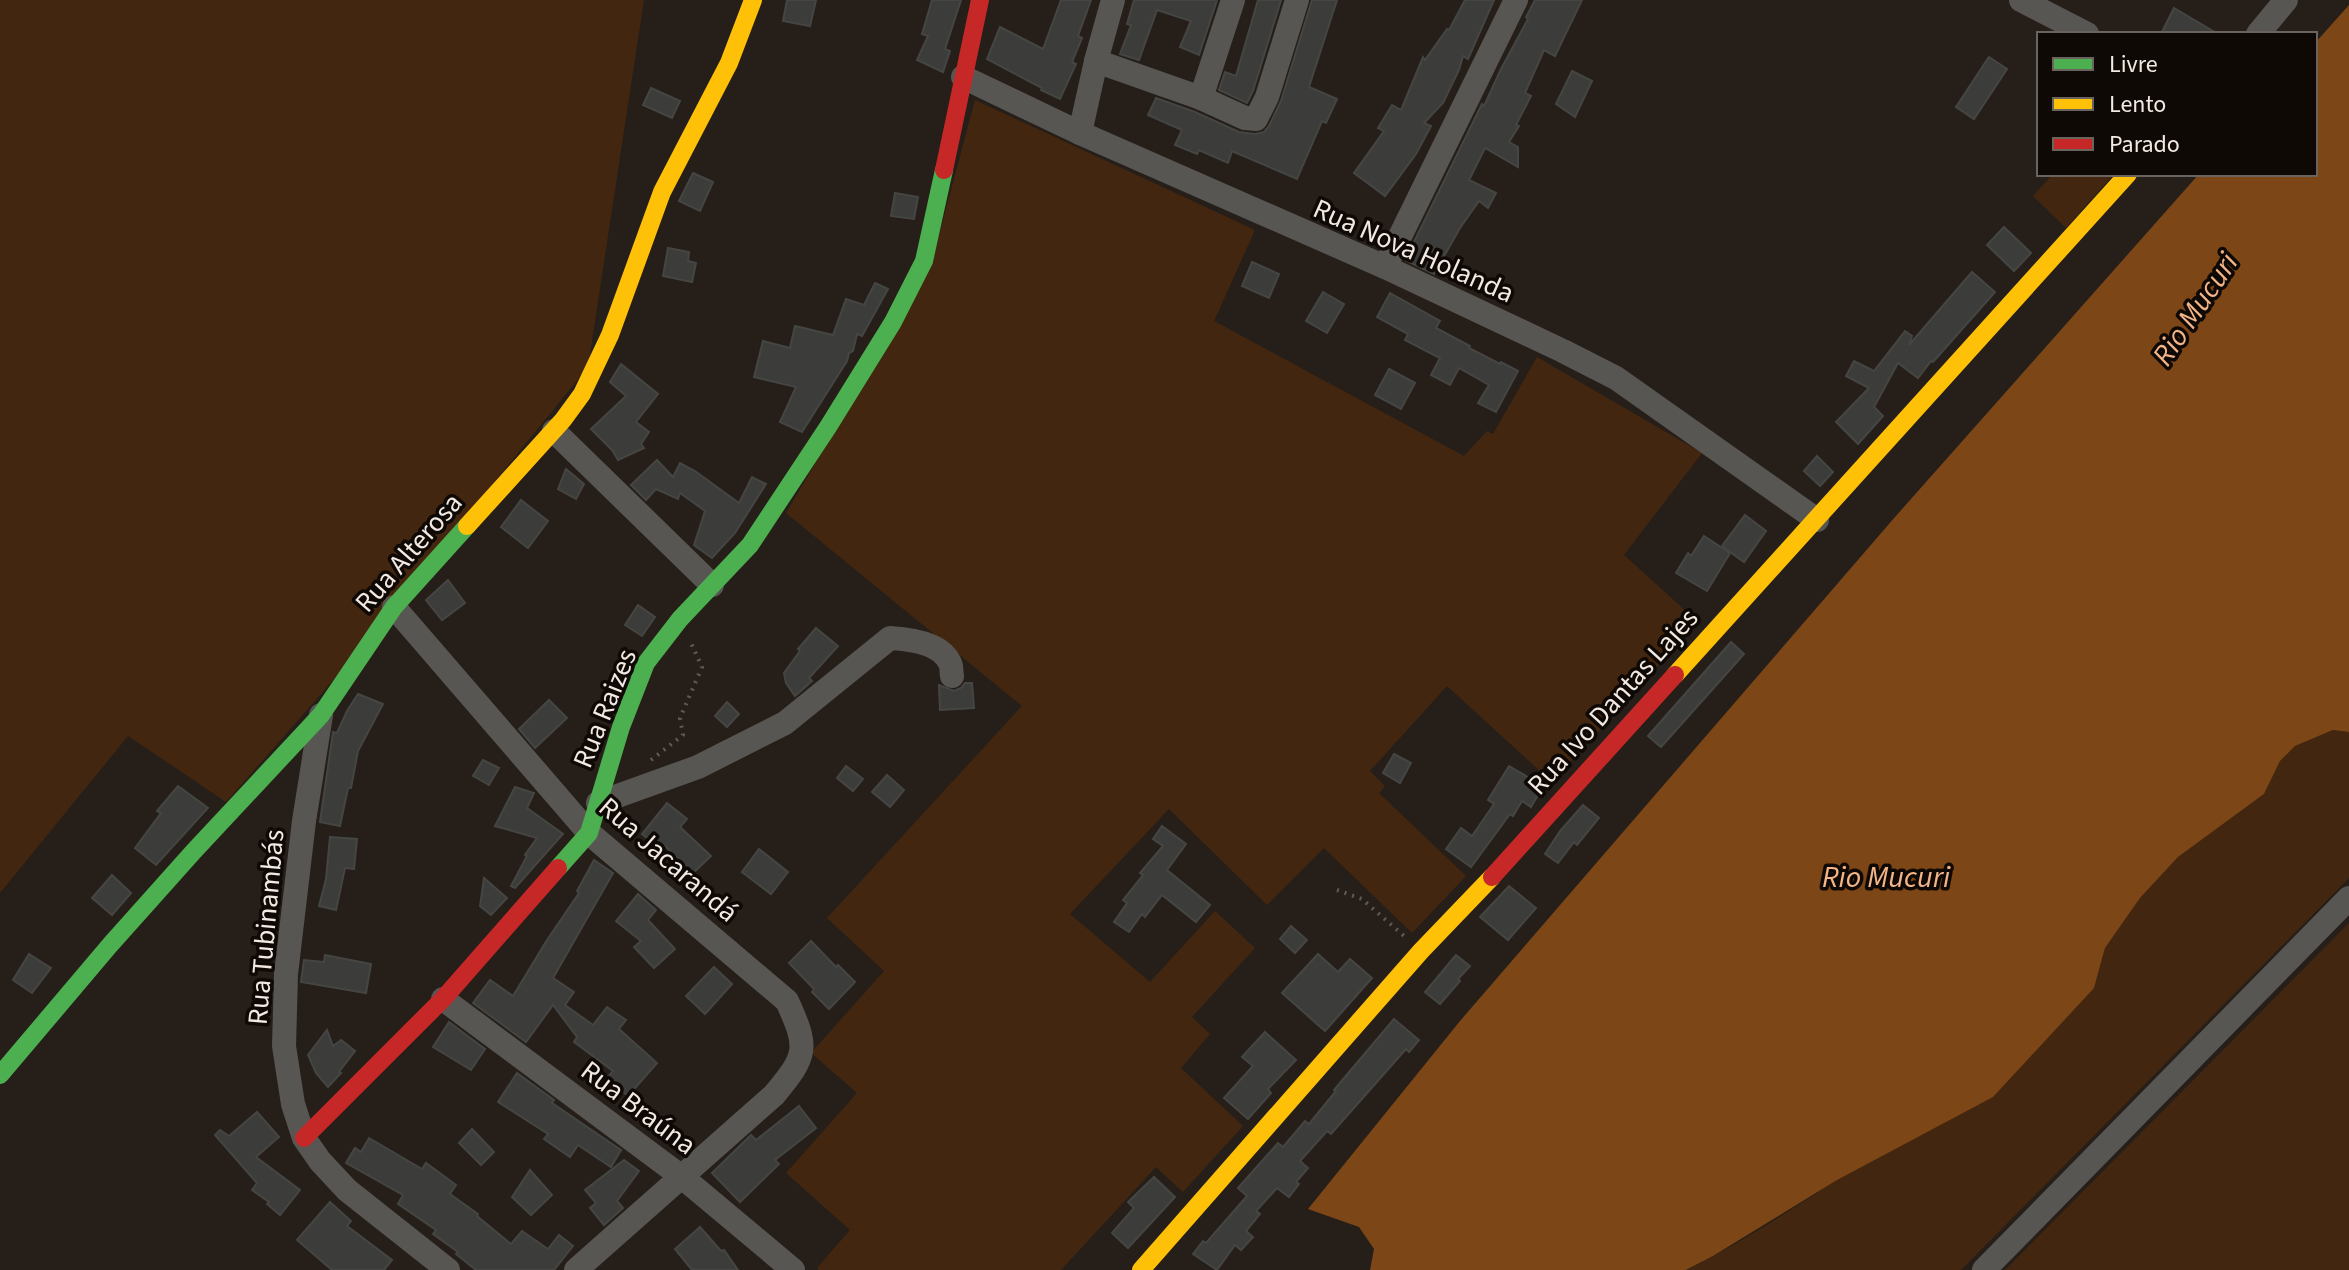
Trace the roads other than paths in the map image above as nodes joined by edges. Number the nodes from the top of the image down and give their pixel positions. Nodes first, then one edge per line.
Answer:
1 (753, 0) edge
2 (980, 0) edge
3 (1113, 0) edge
4 (1233, 0) edge
5 (1297, 0) edge
6 (1516, 0) edge
7 (2021, 0) edge
8 (2286, 0) edge
9 (2083, 32) edge
10 (2260, 32) edge
11 (1096, 61) junction
12 (963, 77) junction
13 (1201, 98) junction
14 (1080, 133) junction
15 (2126, 176) edge
16 (1385, 267) junction
17 (554, 431) junction
18 (1817, 520) junction
19 (712, 585) junction
20 (394, 607) junction
21 (952, 676) dead end
22 (321, 715) junction
23 (598, 803) junction
24 (589, 833) junction
25 (2349, 898) edge
26 (443, 999) junction
27 (0, 1075) edge
28 (304, 1138) junction
29 (682, 1177) junction
30 (448, 1270) edge
31 (576, 1270) edge
32 (793, 1270) edge
33 (1141, 1270) edge
34 (1984, 1270) edge

1 - 17 street, Rua Alterosa
2 - 12 street, Rua Raizes
3 - 11 street
4 - 13 street
5 - 13 street
6 - 16 street
7 - 9 street
8 - 10 street
11 - 13 street
11 - 14 street
12 - 14 street, Rua Nova Holanda
12 - 19 street, Rua Raizes
14 - 16 street, Rua Nova Holanda
15 - 18 street, Rua Ivo Dantas Lajes
16 - 18 street, Rua Nova Holanda
17 - 19 street
17 - 20 street, Rua Alterosa
18 - 33 street, Rua Ivo Dantas Lajes
19 - 23 street, Rua Raizes
20 - 22 street, Rua Alterosa
20 - 24 street, Rua Jacarandá
21 - 23 street
22 - 27 street, Rua Alterosa
22 - 28 street, Rua Tubinambás
23 - 24 street, Rua Raizes
24 - 26 street, Rua Raizes
24 - 29 street, Rua Jacarandá
25 - 34 street
26 - 28 street, Rua Raizes
26 - 29 street, Rua Braúna
28 - 30 street, Rua Tubinambás
29 - 31 street
29 - 32 street, Rua Braúna

